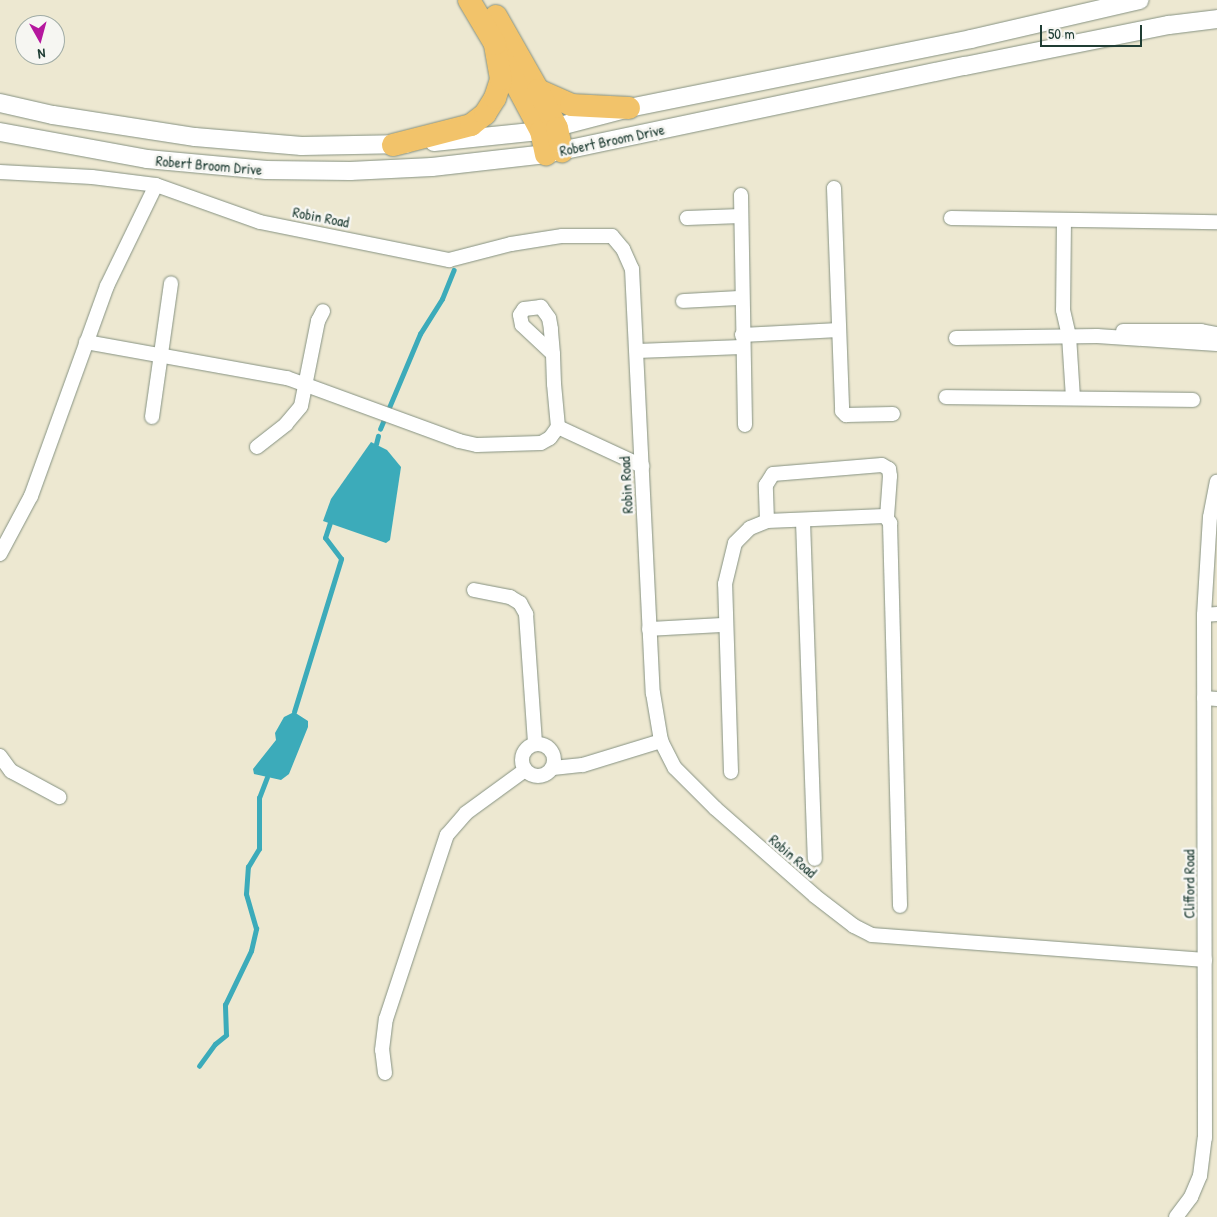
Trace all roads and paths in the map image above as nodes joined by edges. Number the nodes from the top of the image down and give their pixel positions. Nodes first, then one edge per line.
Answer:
1 (469, 0) edge
2 (487, 0) edge
3 (1140, 0) edge
4 (1217, 19) edge
5 (495, 44) junction
6 (538, 90) junction
7 (0, 103) edge
8 (629, 108) junction
9 (549, 129) junction
10 (0, 132) edge
11 (393, 145) junction
12 (554, 152) junction
13 (0, 172) edge
14 (156, 185) junction
15 (834, 188) dead end
16 (741, 194) dead end
17 (741, 216) junction
18 (687, 218) dead end
19 (951, 218) dead end
20 (1064, 220) junction
21 (1217, 222) edge
22 (171, 283) dead end
23 (741, 298) junction
24 (683, 301) dead end
25 (323, 311) dead end
26 (839, 330) junction
27 (1217, 334) edge
28 (1069, 336) junction
29 (1097, 336) junction
30 (956, 338) dead end
31 (742, 341) junction
32 (86, 342) junction
33 (1217, 344) edge
34 (637, 351) junction
35 (553, 354) dead end
36 (162, 356) junction
37 (307, 384) junction
38 (946, 397) dead end
39 (1073, 398) junction
40 (1193, 400) dead end
41 (893, 414) dead end
42 (152, 417) dead end
43 (745, 425) dead end
44 (558, 427) junction
45 (257, 446) dead end
46 (642, 466) junction
47 (1217, 482) edge
48 (887, 517) junction
49 (766, 521) junction
50 (803, 521) junction
51 (1212, 542) edge
52 (0, 554) edge
53 (474, 590) dead end
54 (1210, 615) edge
55 (724, 625) junction
56 (649, 629) junction
57 (1211, 698) edge
58 (661, 741) junction
59 (535, 744) junction
60 (0, 756) edge
61 (1211, 765) edge
62 (553, 768) junction
63 (524, 770) junction
64 (731, 772) dead end
65 (59, 797) dead end
66 (815, 859) dead end
67 (900, 906) dead end
68 (1211, 917) edge
69 (1205, 960) junction
70 (1211, 976) edge
71 (385, 1072) dead end
72 (1176, 1217) edge

1 - 5 main road
2 - 6 main road
3 - 8 street, Robert Broom Drive
4 - 12 street, Robert Broom Drive
5 - 9 main road
5 - 11 main road
6 - 8 main road
6 - 9 main road
7 - 11 street, Robert Broom Drive
8 - 9 street, Robert Broom Drive
9 - 11 street, Robert Broom Drive
9 - 12 main road
10 - 12 street, Robert Broom Drive
13 - 14 street, Robin Road
14 - 32 street
14 - 34 street, Robin Road
15 - 26 street
16 - 17 street
17 - 18 street
17 - 23 street
19 - 20 street
20 - 21 street
20 - 28 street
22 - 36 street
23 - 24 street
23 - 31 street
25 - 37 street
26 - 31 street
26 - 41 street
27 - 29 street
28 - 29 street
28 - 30 street
28 - 39 street
29 - 33 street
31 - 34 street
31 - 43 street
32 - 36 street
32 - 52 street
34 - 46 street, Robin Road
35 - 44 street
36 - 37 street
36 - 42 street
37 - 44 street
37 - 45 street
38 - 39 street
39 - 40 street
44 - 46 street
46 - 56 street, Robin Road
47 - 51 street, Clifford Road
48 - 49 street
48 - 50 street
48 - 67 street
49 - 50 street
49 - 55 street
50 - 66 street
51 - 54 street, Clifford Road
53 - 59 street
54 - 57 street, Clifford Road
55 - 56 street
55 - 64 street
56 - 58 street, Robin Road
57 - 61 street, Clifford Road
58 - 62 street
58 - 69 street, Robin Road
59 - 62 street
59 - 63 street
60 - 65 street
61 - 68 street, Clifford Road
62 - 63 street
63 - 71 street
68 - 69 street, Clifford Road
69 - 70 street, Clifford Road
70 - 72 street, Clifford Road

